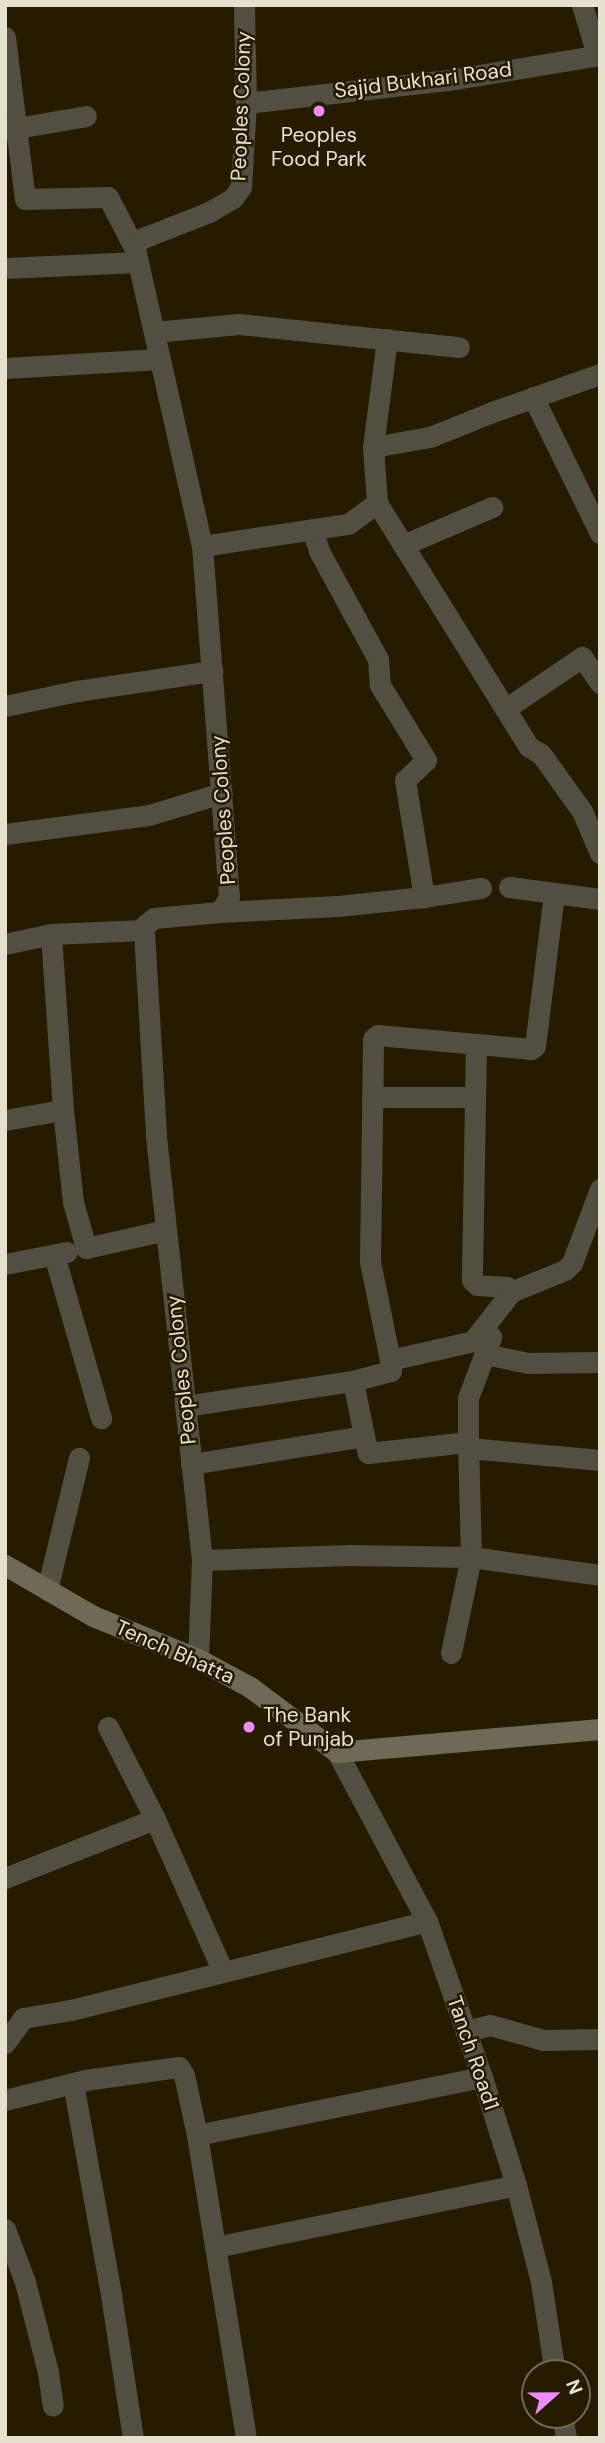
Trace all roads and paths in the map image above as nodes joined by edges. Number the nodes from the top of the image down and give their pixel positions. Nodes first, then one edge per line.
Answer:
1 (244, 5) edge
2 (582, 5) edge
3 (5, 37) edge
4 (598, 55) edge
5 (246, 103) junction
6 (86, 116) dead end
7 (11, 130) edge
8 (15, 200) edge
9 (137, 255) junction
10 (5, 268) edge
11 (154, 332) junction
12 (387, 340) junction
13 (459, 346) dead end
14 (160, 359) junction
15 (5, 368) edge
16 (600, 374) edge
17 (533, 397) junction
18 (373, 447) junction
19 (377, 503) junction
20 (492, 507) dead end
21 (312, 529) junction
22 (600, 533) edge
23 (403, 545) junction
24 (202, 546) junction
25 (213, 671) junction
26 (600, 683) edge
27 (5, 706) edge
28 (505, 709) junction
29 (222, 793) junction
30 (5, 834) edge
31 (600, 853) edge
32 (509, 887) dead end
33 (481, 888) dead end
34 (554, 893) junction
35 (424, 897) junction
36 (600, 899) edge
37 (220, 912) junction
38 (144, 930) junction
39 (51, 934) junction
40 (5, 944) edge
41 (476, 1044) junction
42 (372, 1097) junction
43 (475, 1097) junction
44 (63, 1110) junction
45 (5, 1120) edge
46 (600, 1189) edge
47 (166, 1230) junction
48 (86, 1248) junction
49 (54, 1255) junction
50 (5, 1264) edge
51 (512, 1292) junction
52 (479, 1347) junction
53 (390, 1360) junction
54 (600, 1362) edge
55 (353, 1381) junction
56 (185, 1406) junction
57 (101, 1418) dead end
58 (364, 1436) junction
59 (468, 1445) junction
60 (79, 1458) dead end
61 (600, 1460) edge
62 (191, 1464) junction
63 (471, 1557) junction
64 (202, 1560) junction
65 (5, 1565) edge
66 (600, 1574) edge
67 (47, 1590) junction
68 (451, 1653) dead end
69 (198, 1659) junction
70 (108, 1727) dead end
71 (600, 1729) edge
72 (337, 1752) junction
73 (155, 1819) junction
74 (5, 1878) edge
75 (427, 1921) junction
76 (223, 1972) junction
77 (466, 2031) junction
78 (600, 2039) edge
79 (5, 2043) edge
80 (482, 2077) junction
81 (73, 2083) junction
82 (5, 2100) edge
83 (197, 2135) junction
84 (516, 2185) junction
85 (5, 2229) edge
86 (215, 2247) junction
87 (553, 2359) edge
88 (53, 2406) dead end
89 (244, 2433) dead end
90 (133, 2438) edge

1 - 5 street, Peoples Colony
2 - 4 street
3 - 7 street
4 - 5 street, Sajid Bukhari Road
5 - 9 street, Peoples Colony
6 - 7 street
7 - 8 street
8 - 9 street
9 - 10 street
9 - 11 street, Peoples Colony
11 - 12 street
11 - 14 street, Peoples Colony
12 - 13 street
12 - 18 street
14 - 15 street
14 - 24 street, Peoples Colony
16 - 17 street
17 - 18 street
17 - 22 street
18 - 19 street
19 - 21 street
19 - 23 street
20 - 23 street
21 - 24 street
21 - 35 street
23 - 28 street
24 - 25 street, Peoples Colony
25 - 27 street
25 - 29 street, Peoples Colony
26 - 28 street
28 - 31 street
29 - 30 street
29 - 37 street, Peoples Colony
32 - 34 street
33 - 35 street
34 - 36 street
34 - 41 street
35 - 37 street
37 - 38 street, Peoples Colony
38 - 39 street
38 - 47 street, Peoples Colony
39 - 40 street
39 - 44 street
41 - 42 street
41 - 43 street
42 - 43 street
42 - 53 street
43 - 51 street
44 - 45 street
44 - 48 street
46 - 51 street
47 - 48 street
47 - 56 street, Peoples Colony
48 - 49 street
49 - 50 street
49 - 57 street
51 - 52 street
52 - 53 street
52 - 54 street
52 - 59 street
53 - 55 street
55 - 56 street
55 - 58 street
56 - 62 street, Peoples Colony
58 - 59 street
58 - 62 street
59 - 61 street
59 - 63 street
60 - 67 street
62 - 64 street, Peoples Colony
63 - 64 street
63 - 66 street
63 - 68 street
64 - 69 street, Peoples Colony
65 - 67 main road, Tench Bhatta
67 - 69 main road, Tench Bhatta
69 - 72 main road, Tench Bhatta
70 - 73 street
71 - 72 main road
72 - 75 street, Tanch Road1
73 - 74 street
73 - 76 street
75 - 76 street
75 - 77 street, Tanch Road1
76 - 79 street
77 - 78 street
77 - 80 street, Tanch Road1
80 - 83 street
80 - 84 street, Tanch Road1
81 - 82 street
81 - 83 street
81 - 90 street
83 - 86 street
84 - 86 street
84 - 87 street, Tanch Road1
85 - 88 street
86 - 89 street

